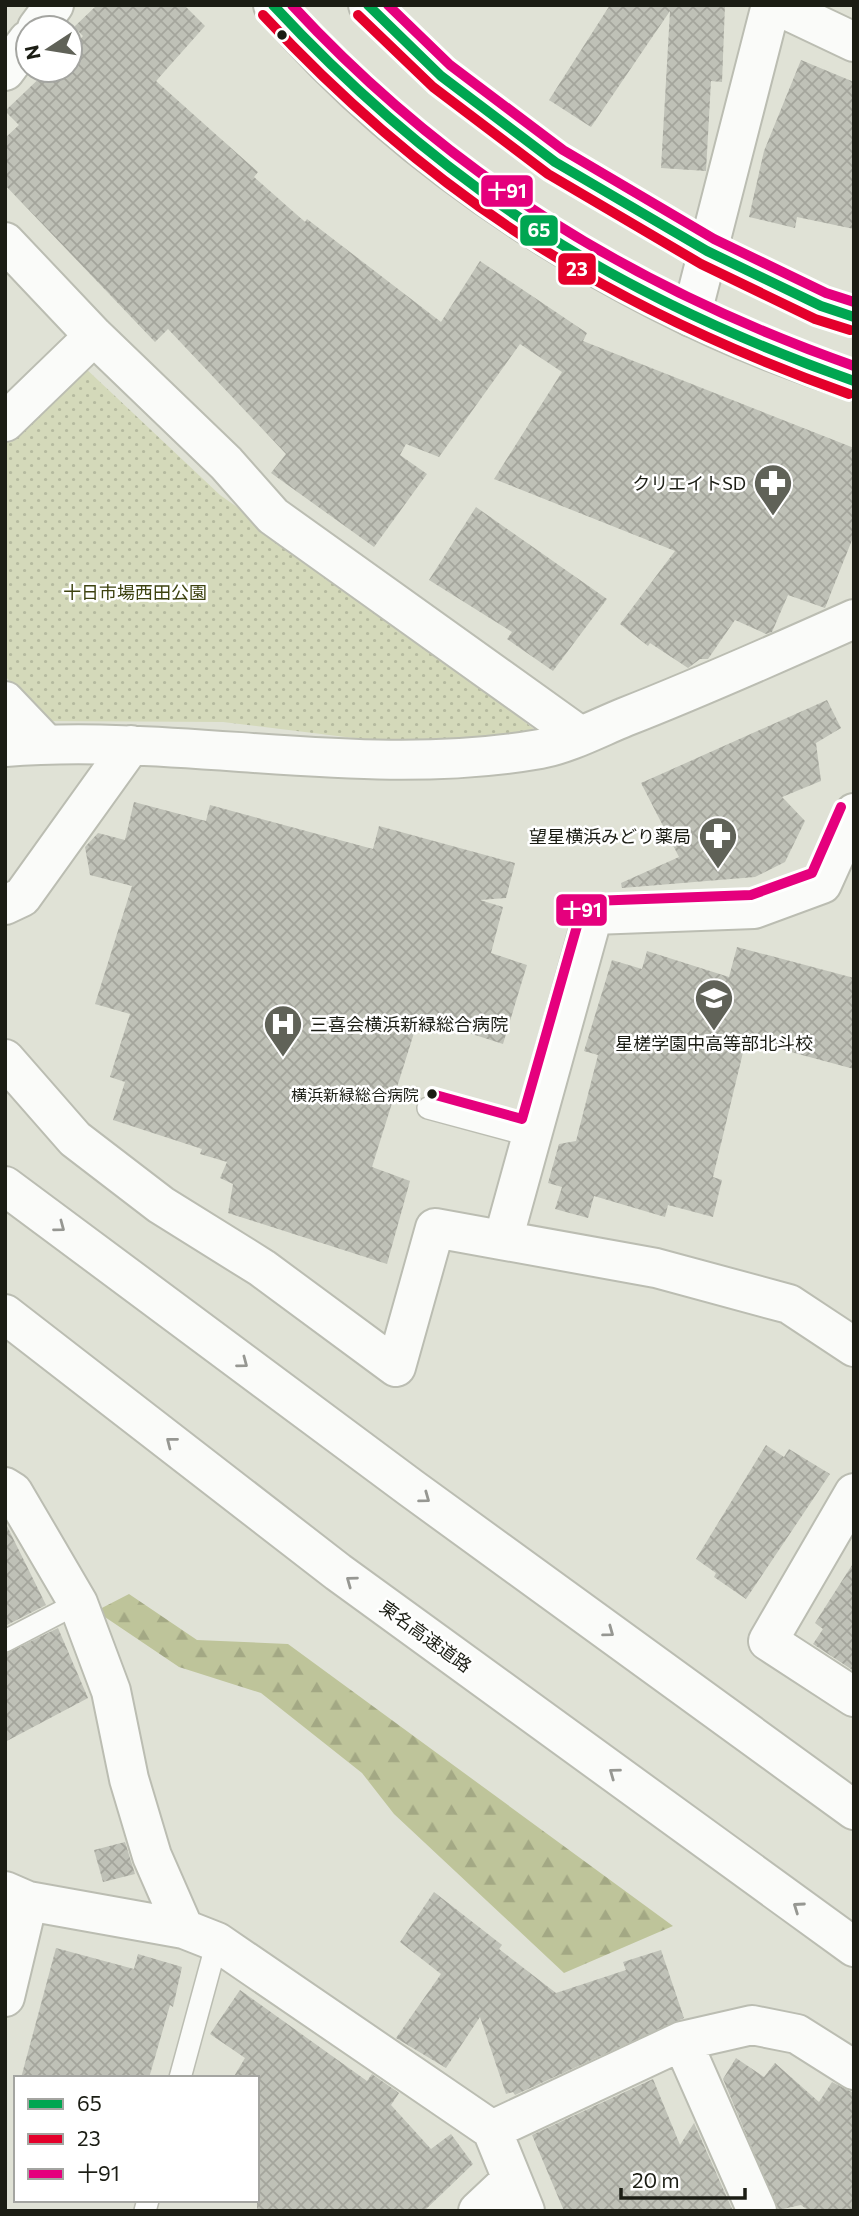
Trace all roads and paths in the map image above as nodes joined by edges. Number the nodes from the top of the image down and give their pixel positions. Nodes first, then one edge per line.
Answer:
1 (273, 5) edge
2 (368, 5) edge
3 (773, 5) edge
4 (854, 42) edge
5 (5, 242) edge
6 (707, 251) junction
7 (691, 317) junction
8 (854, 317) edge
9 (94, 336) junction
10 (854, 381) edge
11 (5, 422) edge
12 (854, 619) edge
13 (5, 701) edge
14 (579, 735) junction
15 (46, 744) junction
16 (131, 745) junction
17 (5, 747) edge
18 (854, 813) edge
19 (5, 905) edge
20 (5, 1059) edge
21 (428, 1108) dead end
22 (532, 1136) junction
23 (5, 1186) edge
24 (503, 1240) junction
25 (5, 1314) edge
26 (854, 1347) edge
27 (5, 1487) edge
28 (854, 1493) edge
29 (78, 1603) junction
30 (5, 1641) edge
31 (854, 1697) edge
32 (854, 1810) edge
33 (17, 1896) edge
34 (200, 1935) junction
35 (854, 1947) edge
36 (5, 1997) edge
37 (682, 2041) junction
38 (854, 2070) edge
39 (180, 2076) edge
40 (492, 2130) junction
41 (518, 2195) edge
42 (478, 2211) edge
43 (757, 2211) edge

1 - 7 main road
2 - 6 main road
3 - 4 main road
3 - 6 main road
5 - 9 main road
6 - 7 main road
6 - 8 main road
7 - 10 main road
9 - 11 main road
9 - 14 main road
12 - 14 main road
13 - 15 main road
14 - 16 main road
15 - 16 main road
15 - 17 main road
16 - 19 main road
18 - 22 main road
20 - 24 main road
21 - 22 lane
22 - 24 main road
23 -> 32 main road
24 - 26 main road
35 -> 25 main road, 東名高速道路
27 - 29 main road
28 - 31 main road
29 - 30 lane
29 - 34 main road
33 - 34 main road
33 - 36 main road
34 - 39 lane
34 - 40 main road
37 - 38 main road
37 - 40 main road
37 - 43 main road
40 - 41 main road
41 - 42 main road

